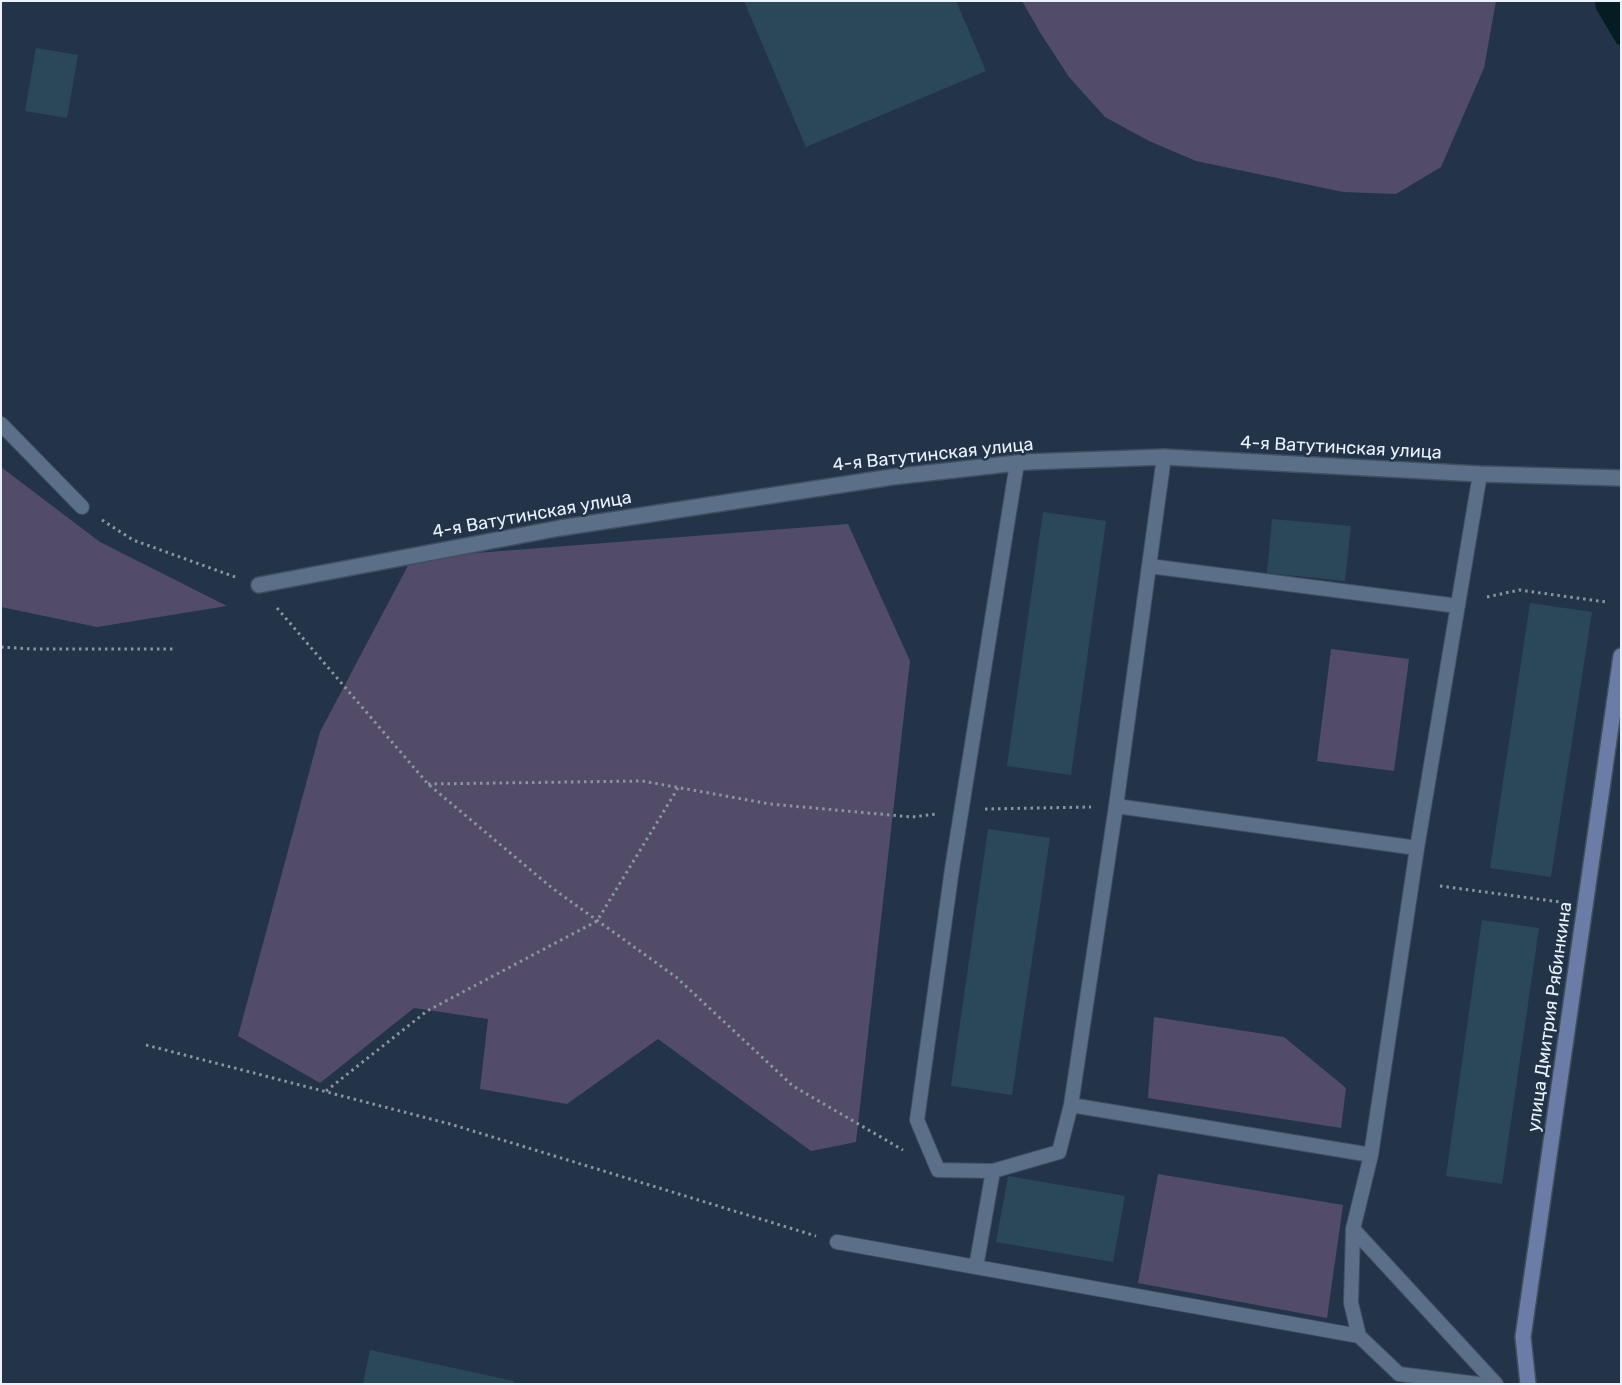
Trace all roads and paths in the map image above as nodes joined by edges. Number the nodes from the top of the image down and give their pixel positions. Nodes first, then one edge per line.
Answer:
1 (1, 424) edge
2 (1164, 457) junction
3 (1016, 463) junction
4 (1480, 474) junction
5 (1621, 478) edge
6 (82, 507) joint
7 (1149, 566) junction
8 (258, 586) junction
9 (1487, 596) dead end
10 (1606, 602) dead end
11 (1458, 606) junction
12 (1, 647) edge
13 (174, 649) dead end
14 (1621, 656) edge
15 (1620, 676) edge
16 (428, 784) junction
17 (678, 788) junction
18 (1116, 806) junction
19 (962, 810) junction
20 (1417, 848) junction
21 (1440, 886) dead end
22 (1566, 903) dead end
23 (597, 920) junction
24 (146, 1045) dead end
25 (325, 1092) junction
26 (1072, 1105) junction
27 (1371, 1154) junction
28 (938, 1170) junction
29 (993, 1171) junction
30 (1353, 1229) junction
31 (837, 1242) joint
32 (976, 1267) junction
33 (1359, 1336) junction
34 (1478, 1384) edge
35 (1496, 1384) edge
36 (1528, 1384) edge

1 - 6 lane
2 - 3 street, 4-я Ватутинская улица
2 - 4 street, 4-я Ватутинская улица
2 - 7 lane
3 - 8 street, 4-я Ватутинская улица
3 - 19 lane
4 - 5 street, 4-я Ватутинская улица
4 - 11 lane
6 - 8 path
7 - 11 lane
7 - 18 lane
8 - 16 path
9 - 10 path
11 - 20 lane
12 - 13 path
14 - 15 street, улица Дмитрия Рябинкина
15 - 36 street, улица Дмитрия Рябинкина
16 - 17 path
16 - 23 path
17 - 19 path
17 - 23 path
18 - 19 path
18 - 20 lane
18 - 26 lane
19 - 28 lane
20 - 27 lane
21 - 22 path
23 - 25 path
23 - 28 path
24 - 25 path
25 - 31 path
26 - 27 lane
26 - 29 lane
27 - 30 lane
28 - 29 lane
29 - 32 lane
30 - 33 lane
30 - 35 lane
31 - 32 lane
32 - 33 lane
33 - 34 lane

